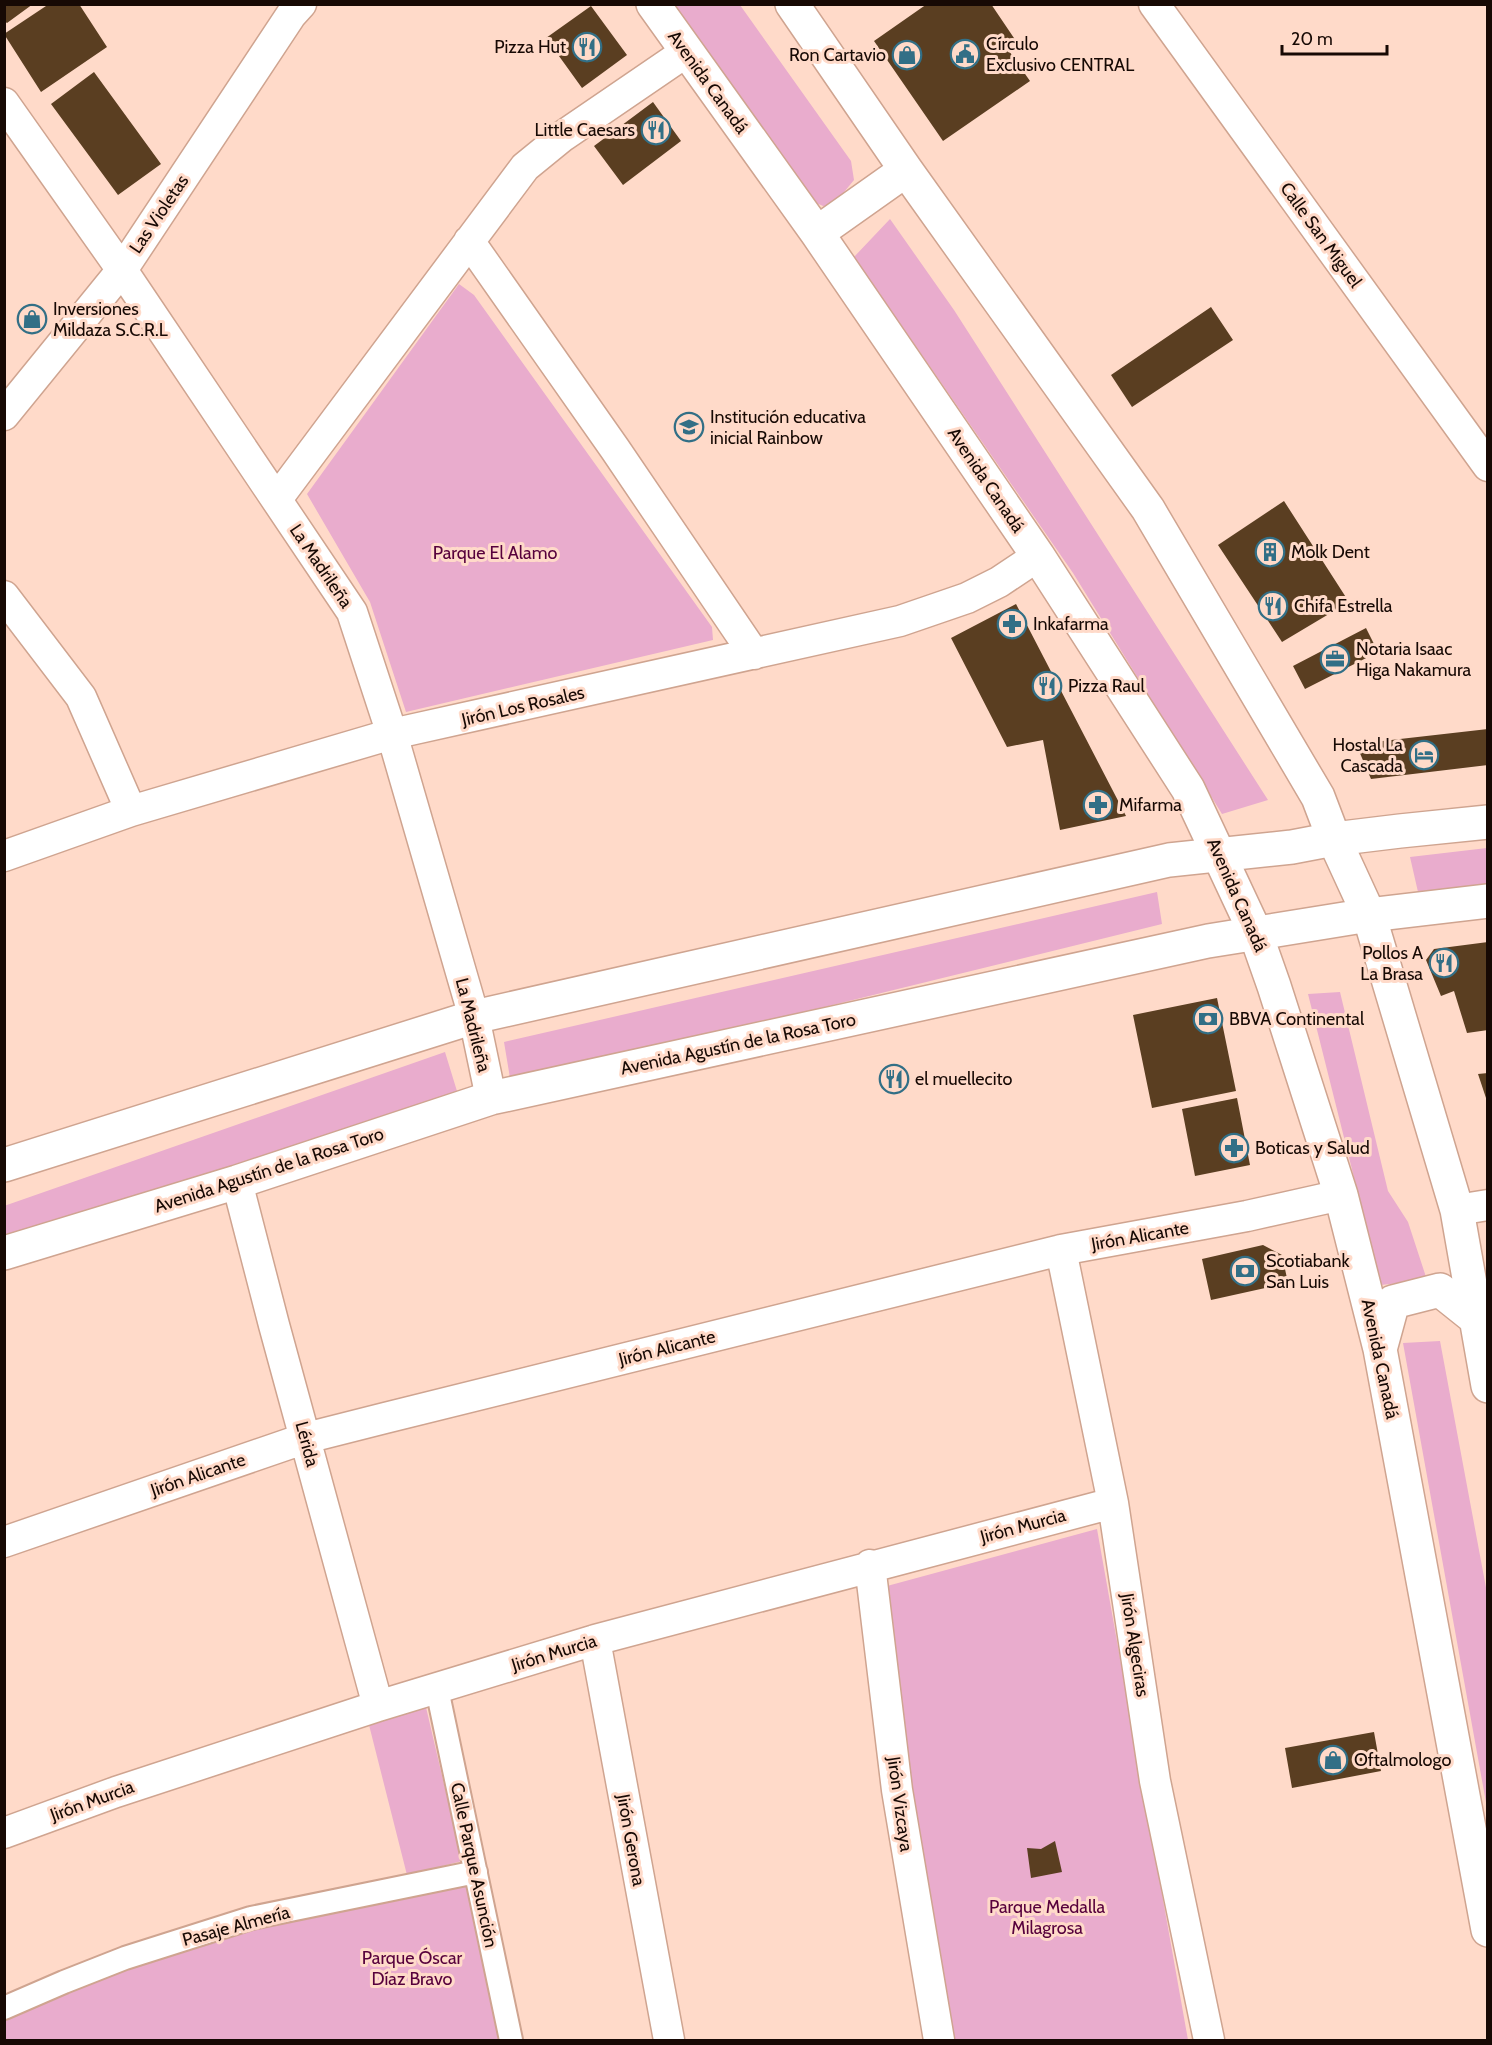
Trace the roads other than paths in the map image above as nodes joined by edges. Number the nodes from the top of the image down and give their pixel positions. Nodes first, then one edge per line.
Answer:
1 (653, 4) edge
2 (792, 4) edge
3 (1155, 4) edge
4 (292, 8) edge
5 (686, 52) junction
6 (4, 103) edge
7 (906, 170) junction
8 (817, 233) junction
9 (469, 241) junction
10 (122, 270) junction
11 (4, 415) edge
12 (1488, 466) edge
13 (277, 499) junction
14 (1038, 556) junction
15 (4, 596) edge
16 (754, 654) junction
17 (392, 734) junction
18 (131, 812) junction
19 (1488, 822) edge
20 (1334, 839) junction
21 (1217, 855) junction
22 (4, 856) edge
23 (1488, 901) edge
24 (1369, 915) junction
25 (1255, 932) junction
26 (474, 1017) junction
27 (491, 1098) junction
28 (4, 1165) edge
29 (237, 1182) junction
30 (1341, 1195) junction
31 (1472, 1207) edge
32 (1061, 1250) junction
33 (4, 1253) edge
34 (1475, 1318) junction
35 (1380, 1349) junction
36 (1488, 1386) edge
37 (306, 1438) junction
38 (1113, 1503) junction
39 (4, 1542) edge
40 (870, 1566) junction
41 (595, 1640) junction
42 (437, 1689) junction
43 (378, 1706) junction
44 (4, 1833) edge
45 (476, 1872) junction
46 (1488, 1930) edge
47 (4, 2008) edge
48 (511, 2040) edge
49 (669, 2040) edge
50 (939, 2040) edge
51 (1209, 2040) edge

1 - 5 main road, Avenida Canadá
2 - 7 main road
3 - 12 street, Calle San Miguel
4 - 10 street, Las Violetas
5 - 8 main road, Avenida Canadá
5 - 9 street
6 - 10 street, La Madrileña
7 - 8 main road
7 - 20 main road
8 - 14 main road, Avenida Canadá
9 - 13 street
9 - 16 street
10 - 11 street, Las Violetas
10 - 13 street, La Madrileña
13 - 17 street, La Madrileña
14 - 16 street, Jirón Los Rosales
14 - 21 main road, Avenida Canadá
15 - 18 street
16 - 17 street, Jirón Los Rosales
17 - 18 street, Jirón Los Rosales
17 - 26 street, La Madrileña
18 - 22 street, Jirón Los Rosales
19 - 20 main road
20 - 21 main road
20 - 24 main road
21 - 25 main road, Avenida Canadá
21 - 26 main road
23 - 24 main road, Avenida Agustín de la Rosa Toro
24 - 25 main road, Avenida Agustín de la Rosa Toro
24 - 31 main road
25 - 27 main road, Avenida Agustín de la Rosa Toro
25 - 30 main road, Avenida Canadá
26 - 27 street, La Madrileña
26 - 28 main road
27 - 29 main road, Avenida Agustín de la Rosa Toro
29 - 33 main road, Avenida Agustín de la Rosa Toro
29 - 37 street, Lérida
30 - 32 street, Jirón Alicante
30 - 35 main road, Avenida Canadá
31 - 34 main road
32 - 37 street, Jirón Alicante
32 - 38 street, Jirón Algeciras
34 - 35 main road
34 - 36 main road
35 - 46 main road, Avenida Canadá
37 - 39 street, Jirón Alicante
37 - 43 street, Lérida
38 - 40 street, Jirón Murcia
38 - 51 street, Jirón Algeciras
40 - 41 street, Jirón Murcia
40 - 50 street, Jirón Vizcaya
41 - 42 street, Jirón Murcia
41 - 49 street, Jirón Gerona
42 - 43 street, Jirón Murcia
42 - 45 street, Calle Parque Asunción
43 - 44 street, Jirón Murcia
45 - 47 street, Pasaje Almería
45 - 48 street, Calle Parque Asunción

